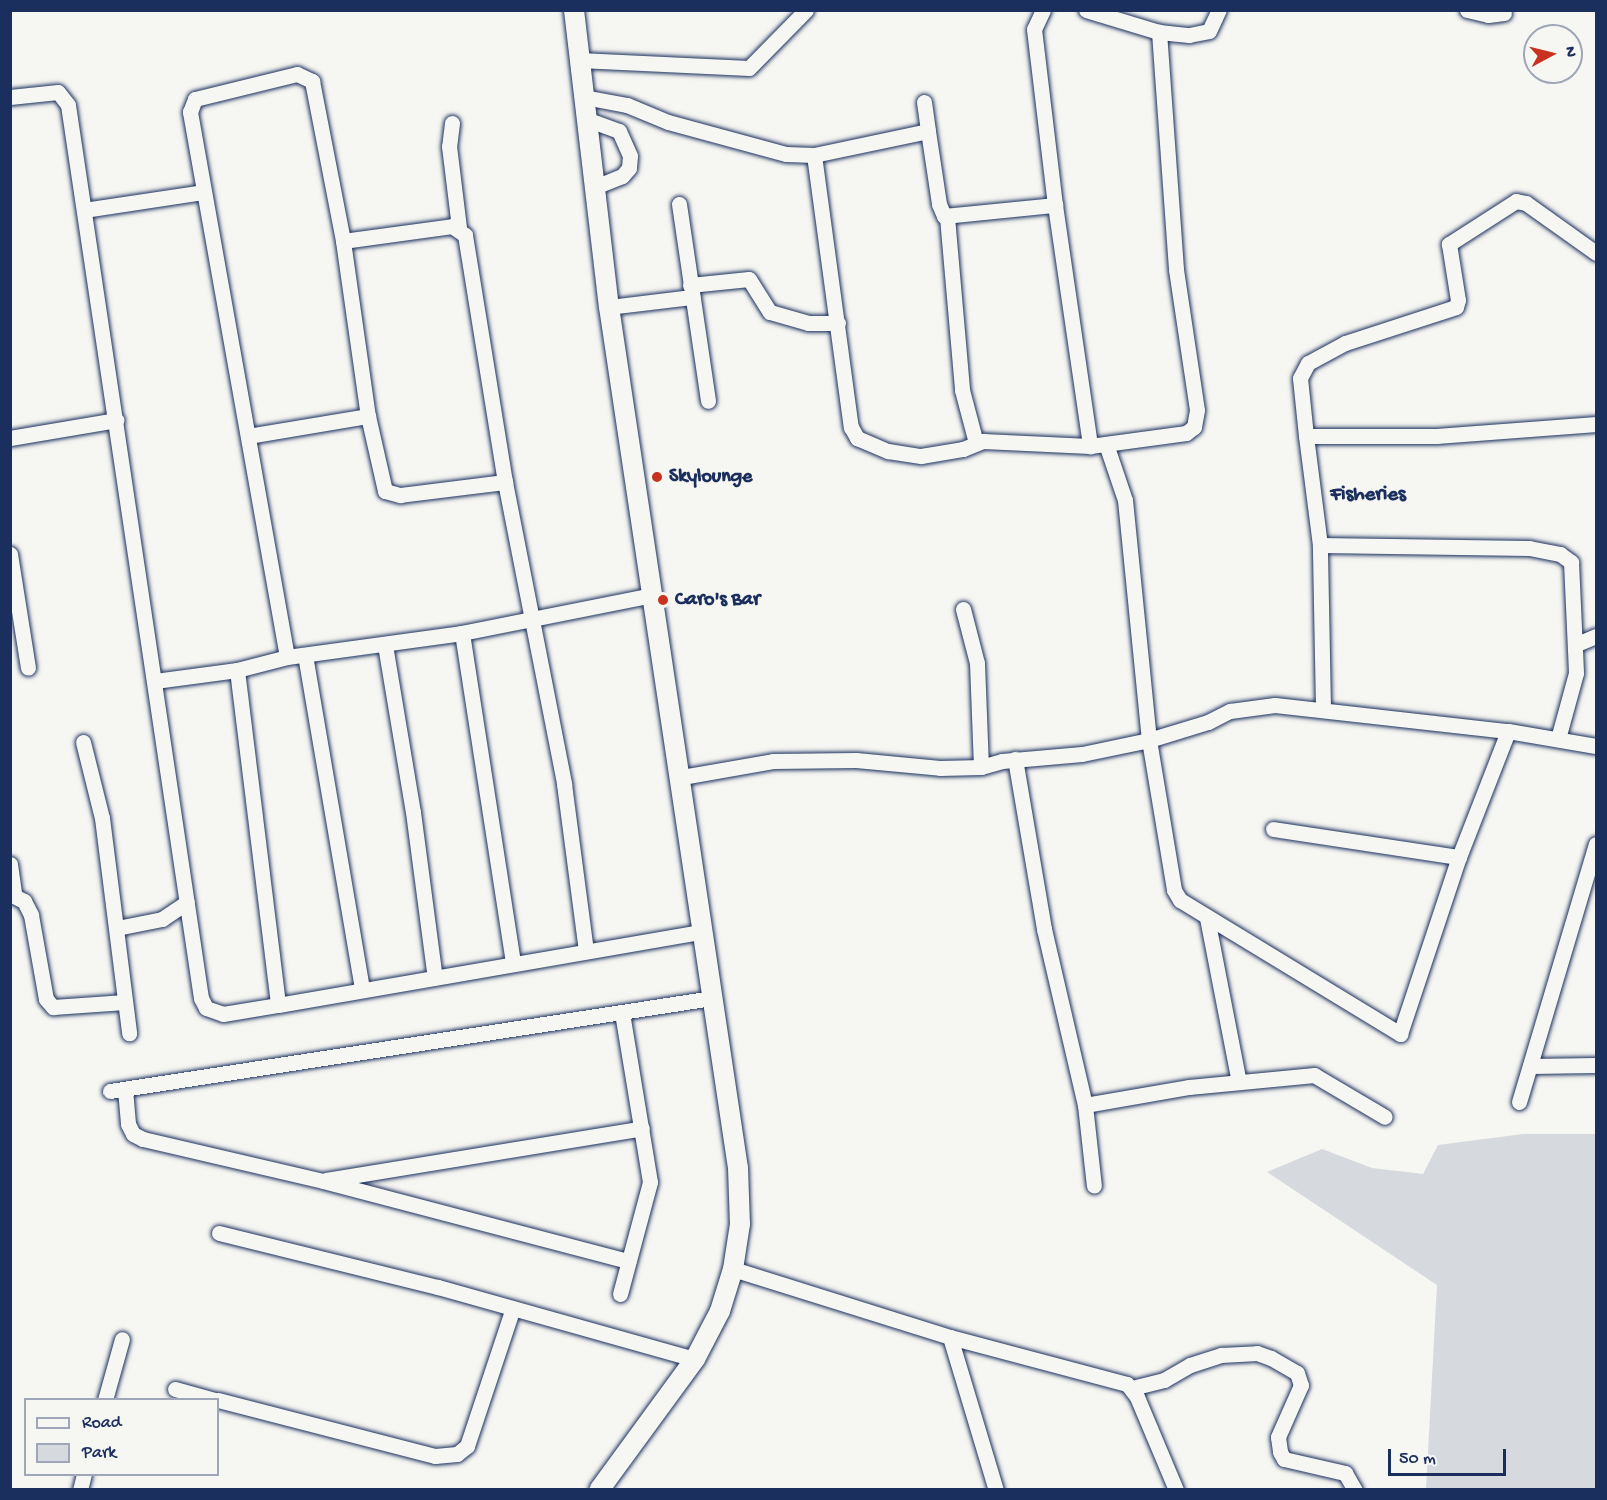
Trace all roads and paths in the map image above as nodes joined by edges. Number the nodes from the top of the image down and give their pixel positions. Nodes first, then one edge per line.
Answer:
1 (574, 10) edge
2 (806, 10) edge
3 (1043, 10) edge
4 (1086, 10) edge
5 (1219, 10) edge
6 (1467, 10) edge
7 (1504, 13) dead end
8 (1159, 32) junction
9 (579, 60) junction
10 (584, 97) junction
11 (10, 98) edge
12 (924, 102) dead end
13 (586, 119) junction
14 (452, 123) dead end
15 (928, 131) junction
16 (814, 155) junction
17 (595, 187) junction
18 (204, 192) junction
19 (679, 204) dead end
20 (1055, 205) junction
21 (84, 210) junction
22 (947, 217) junction
23 (459, 228) junction
24 (343, 241) junction
25 (1596, 253) edge
26 (691, 291) junction
27 (609, 307) junction
28 (838, 323) junction
29 (708, 401) dead end
30 (368, 416) junction
31 (116, 420) junction
32 (1596, 424) edge
33 (248, 436) junction
34 (1306, 436) junction
35 (10, 438) edge
36 (976, 443) junction
37 (1106, 444) junction
38 (1090, 446) junction
39 (505, 482) junction
40 (1320, 545) junction
41 (10, 554) edge
42 (12, 572) edge
43 (652, 595) junction
44 (963, 609) dead end
45 (531, 619) junction
46 (462, 633) junction
47 (1596, 636) edge
48 (1577, 644) junction
49 (385, 645) junction
50 (305, 655) junction
51 (287, 657) junction
52 (27, 668) dead end
53 (237, 670) junction
54 (155, 681) junction
55 (1323, 708) junction
56 (1508, 731) junction
57 (1558, 739) junction
58 (1149, 740) junction
59 (83, 742) dead end
60 (1596, 746) edge
61 (1015, 759) junction
62 (981, 766) junction
63 (682, 777) junction
64 (1273, 830) dead end
65 (1596, 844) edge
66 (1459, 857) junction
67 (10, 864) edge
68 (12, 894) edge
69 (187, 902) junction
70 (1208, 918) junction
71 (117, 928) junction
72 (701, 932) junction
73 (586, 951) junction
74 (513, 963) junction
75 (435, 978) junction
76 (362, 989) junction
77 (712, 998) junction
78 (125, 1002) junction
79 (278, 1005) junction
80 (622, 1013) junction
81 (129, 1034) dead end
82 (1596, 1065) edge
83 (1530, 1066) junction
84 (1239, 1082) junction
85 (1518, 1102) dead end
86 (1085, 1105) junction
87 (1385, 1117) dead end
88 (642, 1128) junction
89 (322, 1180) junction
90 (1094, 1186) dead end
91 (219, 1233) dead end
92 (629, 1261) junction
93 (733, 1269) junction
94 (620, 1294) dead end
95 (513, 1308) junction
96 (950, 1337) junction
97 (122, 1339) dead end
98 (695, 1359) junction
99 (1132, 1388) junction
100 (175, 1389) dead end
101 (106, 1398) edge
102 (209, 1398) edge
103 (219, 1401) edge
104 (599, 1490) edge
105 (996, 1490) edge
106 (1176, 1490) edge
107 (1355, 1490) edge

1 - 9 main road
2 - 9 street
3 - 20 street
4 - 8 street
5 - 8 street
6 - 7 street
8 - 37 street
9 - 10 main road
10 - 13 main road
10 - 16 street
11 - 21 street
12 - 15 street
13 - 17 main road
13 - 17 street
14 - 23 street
15 - 16 street
15 - 22 street
16 - 28 street
17 - 27 main road
18 - 21 street
18 - 24 street
18 - 33 street
19 - 26 street
20 - 22 street
20 - 38 street
21 - 31 street
22 - 36 street
23 - 24 street
23 - 39 street
24 - 30 street
25 - 34 street
26 - 27 street
26 - 28 street
26 - 29 street
27 - 43 main road
28 - 36 street
30 - 33 street
30 - 39 street
31 - 35 street
31 - 54 street
32 - 34 street
33 - 51 street
34 - 40 street
36 - 38 street
37 - 38 street
37 - 58 street
39 - 45 street
40 - 48 street
40 - 55 street
41 - 42 street
42 - 52 street
43 - 45 street
43 - 63 main road
44 - 62 street
45 - 46 street
45 - 73 street
46 - 49 street
46 - 74 street
47 - 48 street
48 - 57 street
49 - 50 street
49 - 75 street
50 - 51 street
50 - 76 street
51 - 53 street
53 - 54 street
53 - 79 street
54 - 69 street
55 - 56 street
55 - 58 street
56 - 57 street
56 - 66 street
57 - 60 street
58 - 61 street
58 - 70 street
59 - 71 street
61 - 62 street
61 - 86 street
62 - 63 street
63 - 72 main road
64 - 66 street
65 - 83 street
66 - 70 street
67 - 68 street
68 - 78 street
69 - 71 street
69 - 79 street
70 - 84 street
71 - 78 street
72 - 73 street
72 - 77 main road
73 - 74 street
74 - 75 street
75 - 76 street
76 - 79 street
77 - 80 street
77 - 93 main road
78 - 81 street
80 - 88 street
80 - 89 street
82 - 83 street
83 - 85 street
84 - 86 street
84 - 87 street
86 - 90 street
88 - 89 street
88 - 92 street
89 - 92 street
91 - 95 street
92 - 94 street
93 - 96 street
93 - 98 main road
95 - 98 street
95 - 103 street
96 - 99 street
96 - 105 street
97 - 101 street
98 - 104 main road
99 - 106 street
99 - 107 street
100 - 102 street

